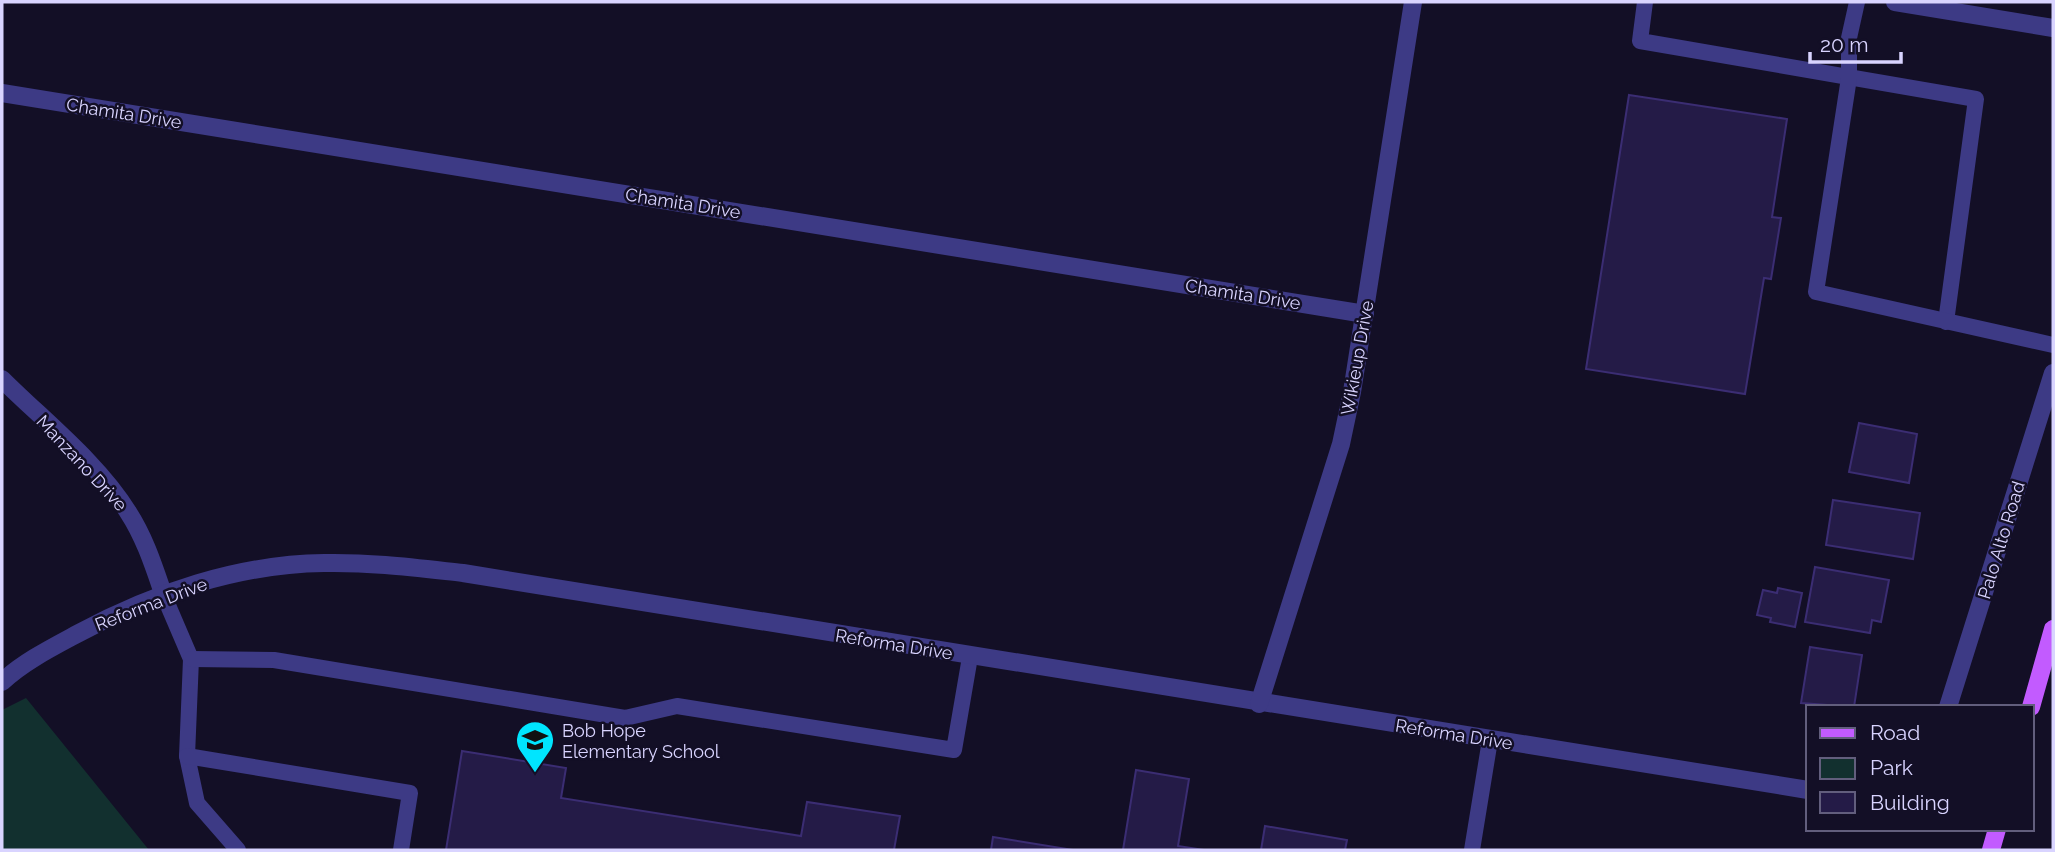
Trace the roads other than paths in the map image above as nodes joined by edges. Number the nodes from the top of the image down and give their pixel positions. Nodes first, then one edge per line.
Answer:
1 (1413, 2) edge
2 (1645, 2) edge
3 (1857, 2) edge
4 (1895, 2) edge
5 (2053, 28) edge
6 (1849, 78) junction
7 (2, 93) edge
8 (1365, 314) junction
9 (1946, 322) junction
10 (2053, 345) edge
11 (2053, 373) edge
12 (2, 379) edge
13 (164, 596) junction
14 (2053, 629) edge
15 (970, 657) junction
16 (191, 659) junction
17 (2, 682) edge
18 (1259, 704) junction
19 (1949, 705) edge
20 (2032, 705) edge
21 (1490, 740) junction
22 (187, 756) junction
23 (1806, 790) edge
24 (1996, 831) edge
25 (238, 850) edge
26 (401, 850) edge
27 (1472, 850) edge
28 (1991, 850) edge

1 - 8 street, Wikieup Drive
2 - 6 lane
3 - 6 lane
4 - 5 street
6 - 9 lane
6 - 9 lane
7 - 8 street, Chamita Drive
8 - 18 street, Wikieup Drive
9 - 10 lane
11 - 19 street, Palo Alto Road
12 - 13 street, Manzano Drive
13 - 15 street, Reforma Drive
13 - 16 lane
13 - 17 street, Reforma Drive
14 - 20 main road
15 - 16 lane
15 - 18 street, Reforma Drive
16 - 22 lane
18 - 21 street, Reforma Drive
21 - 23 street, Reforma Drive
21 - 27 lane
22 - 25 lane
22 - 26 lane
24 - 28 main road

